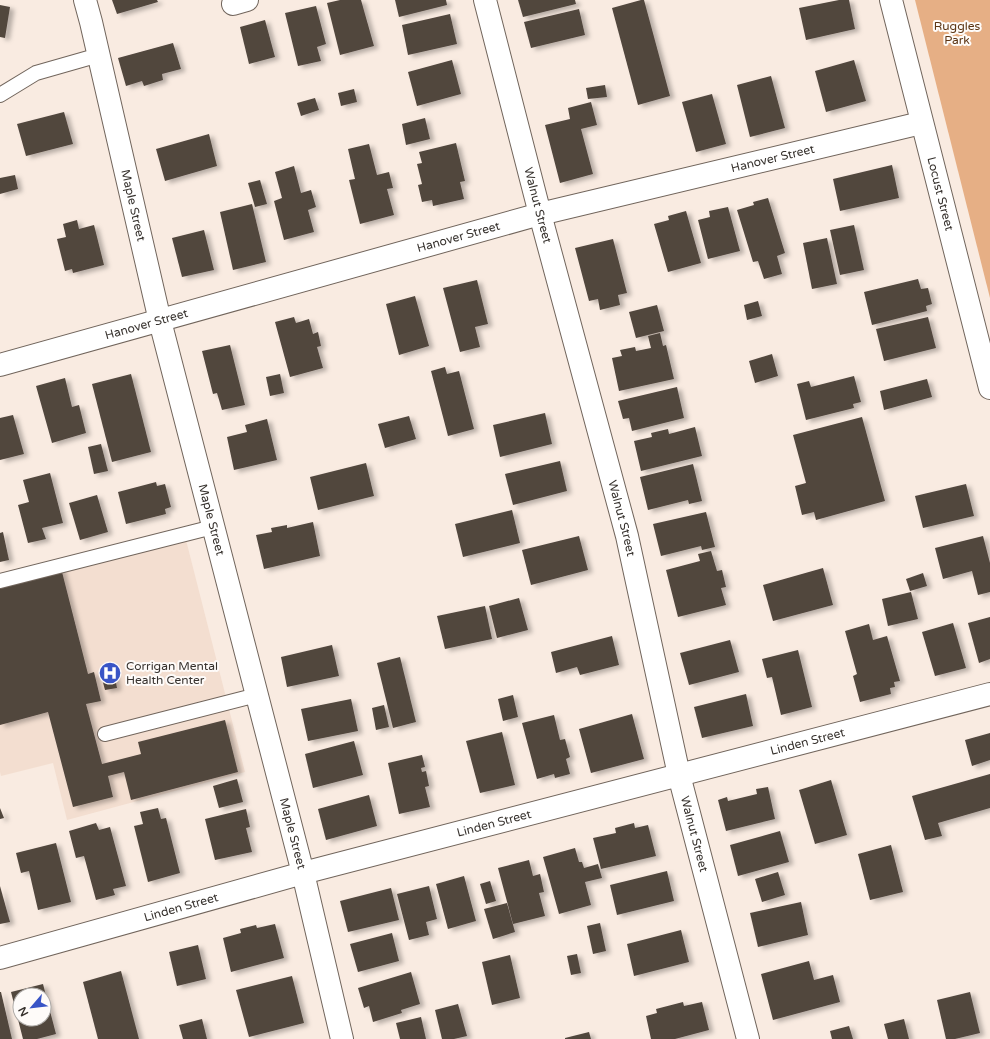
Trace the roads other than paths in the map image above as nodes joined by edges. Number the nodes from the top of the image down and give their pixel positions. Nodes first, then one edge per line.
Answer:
1 (84, 0) edge
2 (485, 0) edge
3 (891, 0) edge
4 (99, 54) junction
5 (0, 95) edge
6 (921, 123) junction
7 (540, 214) junction
8 (160, 321) junction
9 (0, 365) edge
10 (989, 377) edge
11 (213, 527) junction
12 (0, 582) edge
13 (257, 694) junction
14 (990, 694) edge
15 (105, 734) dead end
16 (679, 775) junction
17 (303, 873) junction
18 (0, 958) edge
19 (342, 1039) edge
20 (748, 1039) edge

1 - 4 street, Maple Street
2 - 7 street, Walnut Street
3 - 6 street, Locust Street
4 - 5 lane
4 - 8 street, Maple Street
6 - 7 street, Hanover Street
6 - 10 street, Locust Street
7 - 8 street, Hanover Street
7 - 16 street, Walnut Street
8 - 9 street, Hanover Street
8 - 11 street, Maple Street
11 - 12 lane
11 - 13 street, Maple Street
13 - 15 lane
13 - 17 street, Maple Street
14 - 16 street, Linden Street
16 - 17 street, Linden Street
16 - 20 street, Walnut Street
17 - 18 street, Linden Street
17 - 19 street, Maple Street

